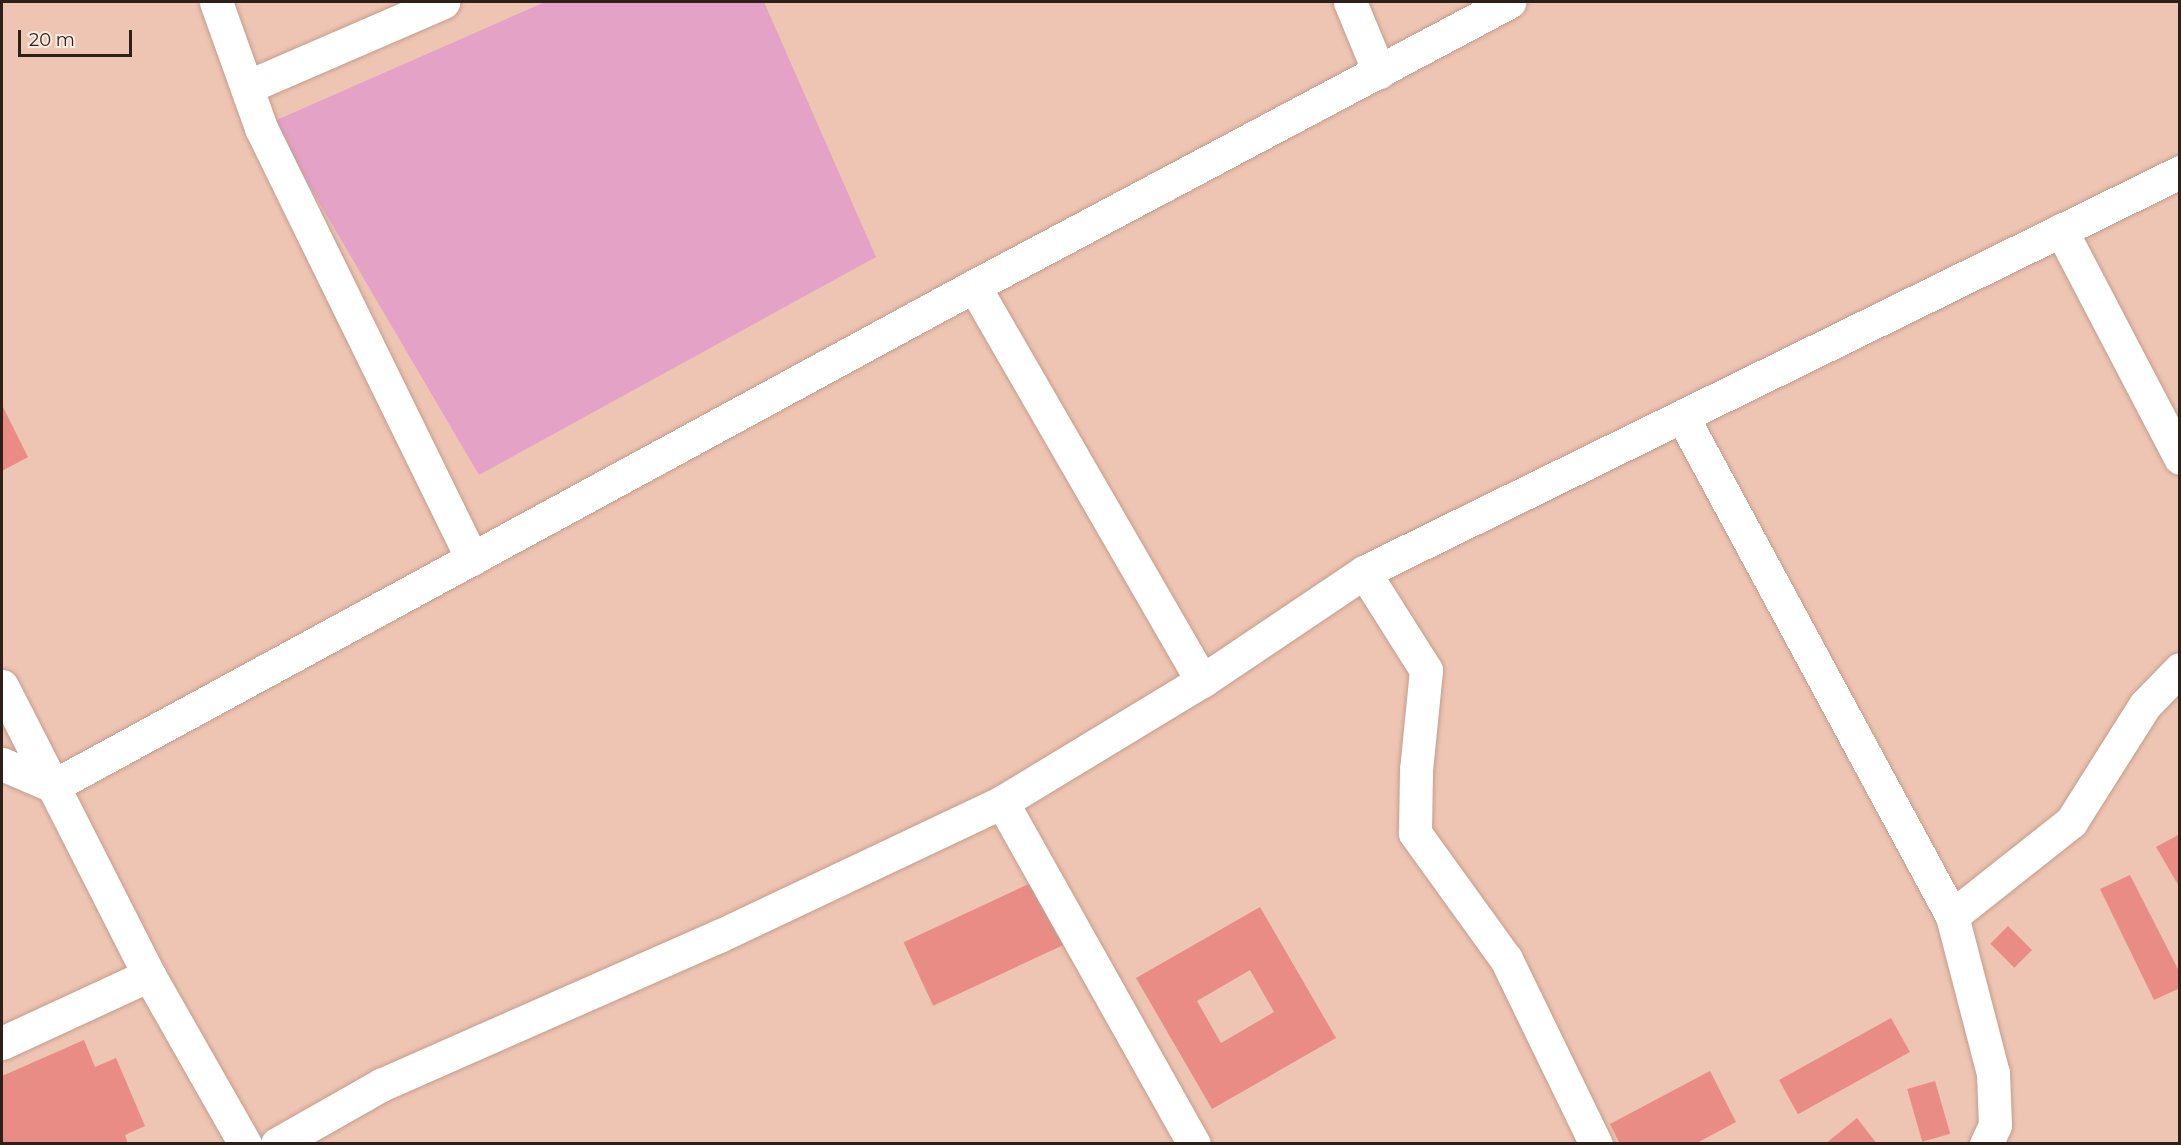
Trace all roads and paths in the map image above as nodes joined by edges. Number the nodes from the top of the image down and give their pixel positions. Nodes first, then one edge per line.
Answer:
1 (216, 2) edge
2 (443, 2) edge
3 (1350, 2) edge
4 (1509, 2) edge
5 (1378, 72) junction
6 (248, 87) junction
7 (2180, 172) edge
8 (2061, 230) junction
9 (974, 286) junction
10 (1682, 416) junction
11 (2180, 458) edge
12 (472, 559) junction
13 (1364, 572) junction
14 (2180, 669) edge
15 (1202, 681) junction
16 (2, 686) edge
17 (2, 764) edge
18 (52, 786) junction
19 (1002, 802) junction
20 (1952, 916) junction
21 (149, 975) junction
22 (2, 1043) edge
23 (245, 1143) edge
24 (277, 1143) edge
25 (1194, 1143) edge
26 (1596, 1143) edge
27 (1986, 1143) edge

1 - 6 street
2 - 6 street
3 - 5 street
4 - 5 street
5 - 9 street
6 - 12 street
7 - 8 street
8 - 10 street
8 - 11 street
9 - 12 street
9 - 15 street
10 - 13 street
10 - 20 street
12 - 18 street
13 - 15 street
13 - 26 street
14 - 20 street
15 - 19 street
16 - 18 street
17 - 18 street
18 - 21 street
19 - 24 street
19 - 25 street
20 - 27 street
21 - 22 street
21 - 23 street

